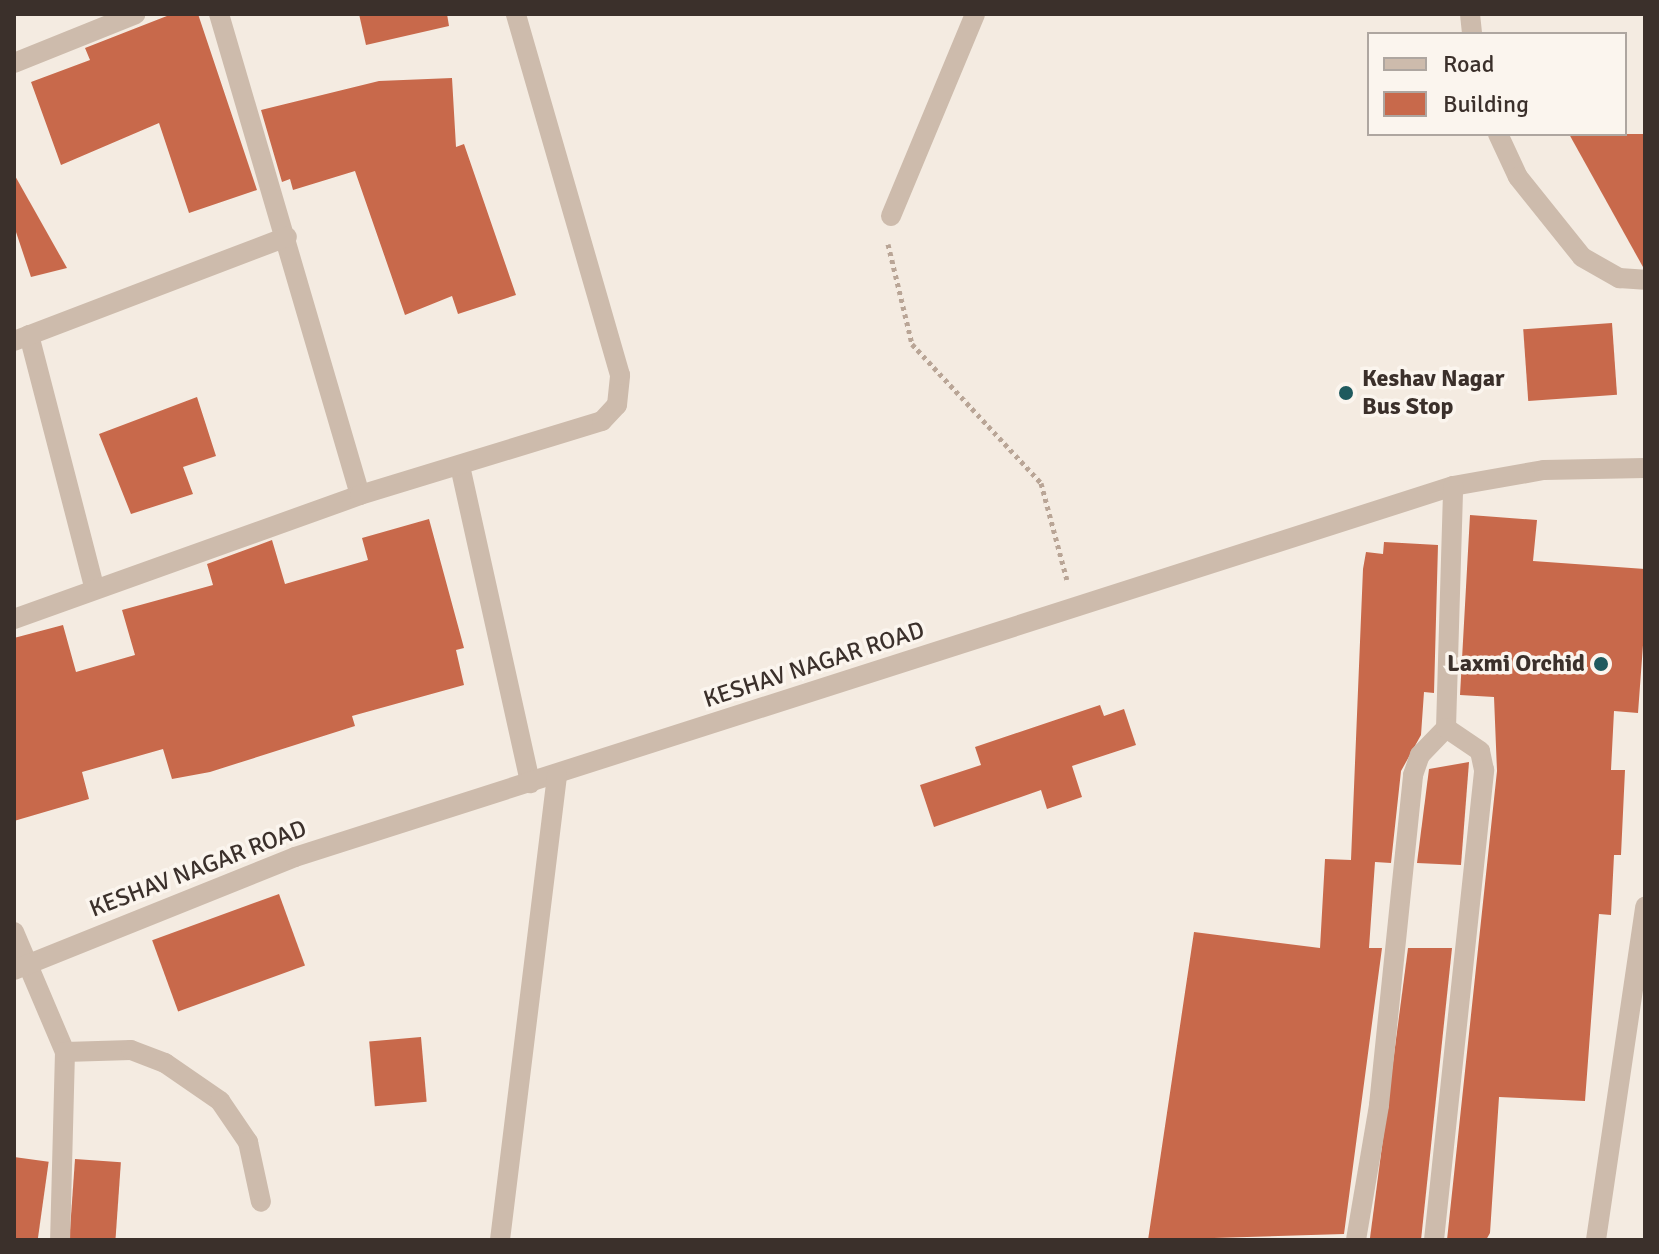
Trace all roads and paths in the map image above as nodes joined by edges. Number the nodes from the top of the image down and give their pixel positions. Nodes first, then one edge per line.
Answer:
1 (136, 14) edge
2 (219, 14) edge
3 (516, 14) edge
4 (975, 14) edge
5 (14, 63) edge
6 (1499, 136) edge
7 (891, 216) joint
8 (287, 237) junction
9 (1645, 280) edge
10 (22, 338) edge
11 (460, 466) junction
12 (1645, 468) edge
13 (1453, 486) junction
14 (360, 495) junction
15 (94, 586) junction
16 (1074, 608) junction
17 (14, 619) edge
18 (1446, 728) junction
19 (557, 775) junction
20 (530, 783) junction
21 (1645, 907) edge
22 (14, 932) edge
23 (20, 967) edge
24 (65, 1052) junction
25 (261, 1202) dead end
26 (60, 1240) edge
27 (500, 1240) edge
28 (1356, 1240) edge
29 (1434, 1240) edge
30 (1596, 1240) edge

1 - 5 street
2 - 8 street
3 - 11 street
4 - 7 street
6 - 9 street
7 - 16 path
8 - 10 street
8 - 14 street
10 - 15 street
11 - 14 street
11 - 20 street
12 - 13 street, KESHAV NAGAR ROAD
13 - 16 street, KESHAV NAGAR ROAD
13 - 18 street
14 - 15 street
15 - 17 street
16 - 19 street, KESHAV NAGAR ROAD
18 - 28 street
18 - 29 street
19 - 20 street, KESHAV NAGAR ROAD
19 - 27 street
20 - 23 street, KESHAV NAGAR ROAD
21 - 30 street
22 - 23 street
23 - 24 street
24 - 25 street
24 - 26 street

